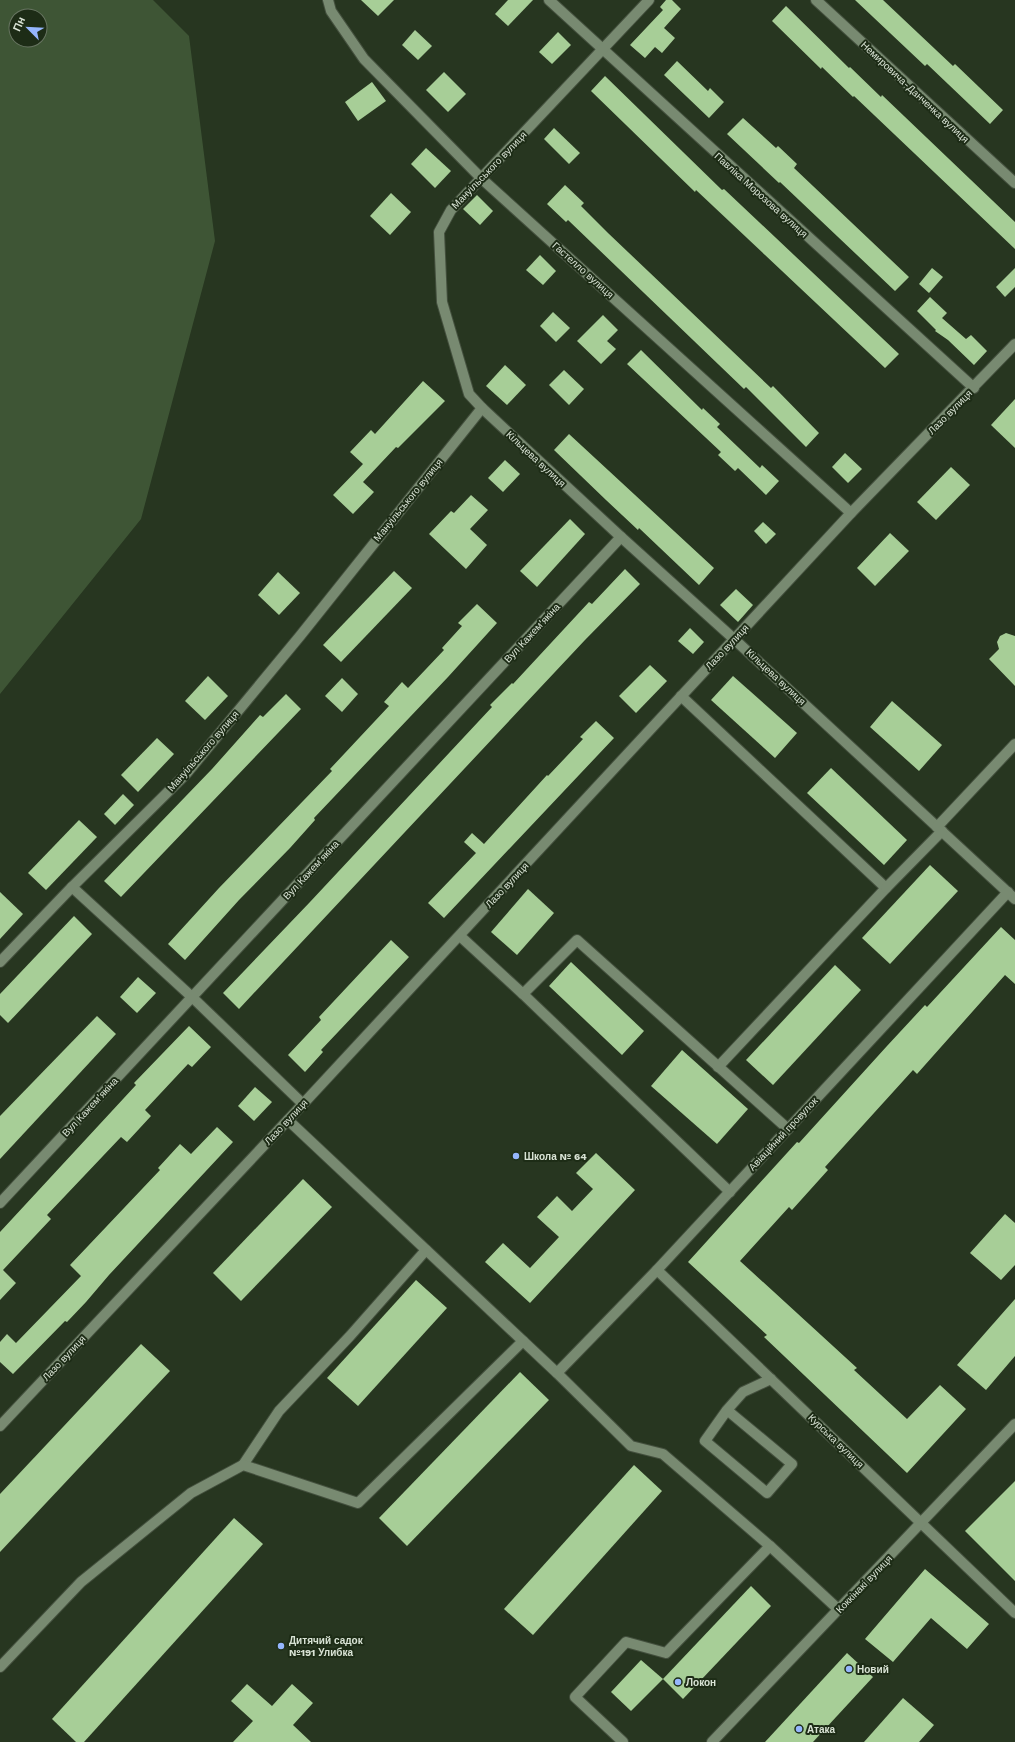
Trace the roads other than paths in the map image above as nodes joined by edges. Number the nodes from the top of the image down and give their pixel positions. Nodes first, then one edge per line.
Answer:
1 (328, 0) edge
2 (549, 0) edge
3 (649, 0) edge
4 (816, 0) edge
5 (602, 50) junction
6 (482, 179) junction
7 (1015, 183) edge
8 (1015, 344) edge
9 (974, 388) junction
10 (482, 408) junction
11 (851, 513) junction
12 (621, 538) junction
13 (734, 639) junction
14 (681, 696) junction
15 (1015, 744) edge
16 (940, 829) junction
17 (72, 887) junction
18 (886, 888) junction
19 (1011, 896) edge
20 (460, 936) junction
21 (0, 962) edge
22 (523, 994) junction
23 (192, 997) junction
24 (718, 1067) junction
25 (303, 1104) junction
26 (288, 1120) junction
27 (788, 1129) junction
28 (730, 1192) junction
29 (0, 1203) edge
30 (426, 1250) junction
31 (657, 1270) junction
32 (523, 1342) junction
33 (557, 1373) junction
34 (771, 1379) junction
35 (728, 1410) junction
36 (1015, 1424) edge
37 (0, 1426) edge
38 (243, 1465) junction
39 (922, 1523) junction
40 (770, 1546) junction
41 (839, 1610) junction
42 (1015, 1613) edge
43 (0, 1667) edge
44 (623, 1742) edge
45 (712, 1742) edge

1 - 6 street, Гастелло вулиця
2 - 5 street, Павліка Морозова вулиця
3 - 5 street, Мануільського вулиця
4 - 7 street, Немировича-Данченка вулиця
5 - 6 street, Мануільського вулиця
5 - 9 street, Павліка Морозова вулиця
6 - 10 street, Мануільського вулиця
6 - 11 street, Гастелло вулиця
8 - 9 street, Лазо вулиця
9 - 11 street, Лазо вулиця
10 - 12 street, Кільцева вулиця
10 - 17 street, Мануільського вулиця
11 - 13 street, Лазо вулиця
12 - 13 street, Кільцева вулиця
12 - 23 street, Вул Кажем'якіна
13 - 14 street, Лазо вулиця
13 - 16 street, Кільцева вулиця
14 - 18 street
14 - 20 street, Лазо вулиця
15 - 16 street
16 - 18 street
16 - 19 street, Кільцева вулиця
17 - 21 street, Мануільського вулиця
17 - 23 street
18 - 24 street
19 - 27 street, Авіаційний провулок
20 - 22 street
20 - 25 street, Лазо вулиця
22 - 24 street
22 - 28 street
23 - 25 street
23 - 29 street, Вул Кажем'якіна
24 - 27 street
25 - 26 street, Лазо вулиця
26 - 30 street
26 - 37 street, Лазо вулиця
27 - 28 street, Авіаційний провулок
28 - 31 street, Авіаційний провулок
30 - 32 street
30 - 38 street
31 - 33 street, Авіаційний провулок
31 - 34 street, Курська вулиця
32 - 33 street
32 - 38 street
33 - 40 street
34 - 35 street
34 - 39 street, Курська вулиця
35 - 35 street
36 - 39 street, Коккінакі вулиця
38 - 43 street
39 - 41 street, Коккінакі вулиця
39 - 42 street, Курська вулиця
40 - 41 street
40 - 44 street
41 - 45 street, Коккінакі вулиця

